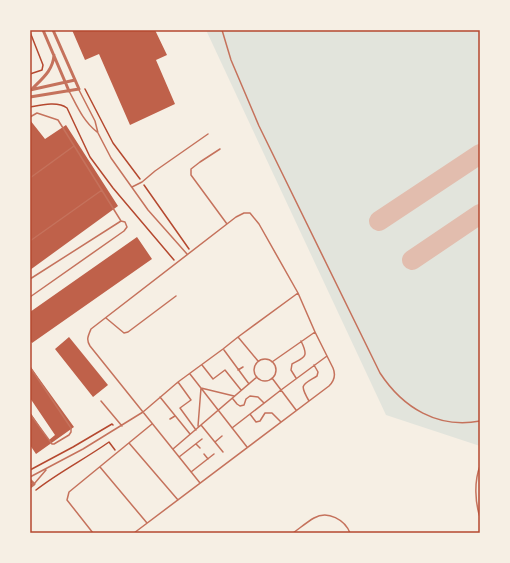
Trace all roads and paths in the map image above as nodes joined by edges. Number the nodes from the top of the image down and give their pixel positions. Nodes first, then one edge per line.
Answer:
1 (43, 30) edge
2 (53, 30) edge
3 (222, 30) edge
4 (30, 32) edge
5 (54, 54) junction
6 (30, 74) edge
7 (74, 80) junction
8 (64, 81) junction
9 (84, 86) dead end
10 (79, 89) junction
11 (31, 90) edge
12 (69, 91) junction
13 (30, 97) edge
14 (30, 107) edge
15 (30, 117) edge
16 (98, 132) junction
17 (208, 134) dead end
18 (74, 146) junction
19 (220, 149) dead end
20 (30, 178) edge
21 (142, 182) junction
22 (132, 187) junction
23 (102, 190) junction
24 (122, 221) junction
25 (227, 224) junction
26 (30, 242) edge
27 (191, 251) junction
28 (187, 254) junction
29 (176, 262) junction
30 (30, 279) edge
31 (298, 293) junction
32 (176, 296) dead end
33 (30, 297) edge
34 (106, 318) junction
35 (315, 332) junction
36 (238, 337) junction
37 (301, 341) junction
38 (223, 349) junction
39 (327, 356) junction
40 (259, 362) junction
41 (272, 362) junction
42 (202, 365) junction
43 (314, 365) junction
44 (30, 367) edge
45 (243, 367) dead end
46 (238, 370) junction
47 (190, 374) junction
48 (257, 377) junction
49 (272, 378) junction
50 (296, 378) junction
51 (178, 382) junction
52 (249, 384) junction
53 (201, 388) junction
54 (241, 390) junction
55 (281, 390) junction
56 (160, 397) junction
57 (233, 397) junction
58 (101, 401) dead end
59 (308, 401) junction
60 (264, 403) junction
61 (218, 411) junction
62 (296, 411) junction
63 (143, 412) junction
64 (30, 414) edge
65 (250, 414) junction
66 (175, 416) junction
67 (170, 419) dead end
68 (480, 421) edge
69 (281, 422) junction
70 (152, 424) junction
71 (201, 425) junction
72 (122, 426) junction
73 (198, 428) junction
74 (232, 428) junction
75 (116, 429) junction
76 (196, 430) junction
77 (190, 435) junction
78 (222, 436) dead end
79 (202, 439) dead end
80 (215, 442) junction
81 (129, 443) junction
82 (196, 444) junction
83 (200, 448) dead end
84 (247, 448) junction
85 (173, 449) junction
86 (223, 452) dead end
87 (117, 453) junction
88 (204, 454) dead end
89 (214, 454) dead end
90 (179, 457) junction
91 (208, 458) junction
92 (480, 466) edge
93 (100, 467) junction
94 (47, 468) junction
95 (30, 470) edge
96 (191, 472) junction
97 (30, 478) edge
98 (200, 483) junction
99 (34, 484) junction
100 (30, 487) edge
101 (36, 490) dead end
102 (178, 500) junction
103 (480, 517) edge
104 (147, 523) junction
105 (93, 533) edge
106 (134, 533) edge
107 (293, 533) edge
108 (350, 533) edge

1 - 5 street
2 - 7 street
3 - 68 lane
4 - 6 path
5 - 8 street
5 - 11 street
7 - 8 street
7 - 10 street
8 - 11 street
8 - 12 street
9 - 21 path
10 - 12 street
10 - 16 lane
12 - 13 street
12 - 16 lane
14 - 29 path
15 - 18 lane
16 - 22 lane
17 - 21 lane
18 - 20 lane
18 - 23 lane
19 - 25 lane
21 - 22 lane
21 - 27 path
22 - 28 lane
23 - 24 lane
23 - 26 lane
24 - 30 lane
24 - 33 lane
25 - 27 lane
25 - 31 lane
27 - 28 lane
28 - 29 lane
29 - 34 lane
31 - 35 lane
31 - 36 lane
32 - 34 lane
34 - 63 lane
35 - 37 lane
35 - 39 lane
36 - 38 lane
36 - 40 lane
37 - 41 lane
37 - 50 lane
38 - 42 lane
38 - 46 lane
39 - 43 lane
39 - 59 lane
40 - 41 lane
40 - 48 lane
41 - 49 lane
42 - 47 lane
42 - 54 lane
43 - 50 lane
43 - 59 lane
44 - 64 lane
45 - 46 lane
46 - 52 lane
47 - 51 lane
47 - 53 lane
48 - 49 lane
48 - 52 lane
49 - 55 lane
50 - 55 lane
51 - 56 lane
51 - 76 lane
52 - 54 lane
53 - 57 lane
53 - 61 lane
53 - 73 lane
54 - 57 lane
55 - 60 lane
55 - 62 lane
56 - 63 lane
56 - 66 lane
57 - 60 lane
57 - 61 lane
58 - 72 lane
59 - 62 lane
60 - 65 lane
61 - 71 lane
61 - 74 lane
62 - 69 lane
63 - 70 lane
63 - 72 lane
65 - 69 lane
65 - 74 lane
66 - 67 lane
66 - 77 lane
69 - 84 lane
70 - 81 lane
70 - 85 lane
71 - 73 lane
71 - 80 lane
72 - 75 lane
73 - 76 lane
74 - 84 lane
75 - 94 lane
75 - 95 path
76 - 77 lane
77 - 85 lane
78 - 80 lane
79 - 82 lane
80 - 86 lane
81 - 87 lane
81 - 102 lane
82 - 83 lane
82 - 90 lane
84 - 98 lane
85 - 90 lane
87 - 93 lane
87 - 101 path
88 - 91 lane
89 - 91 lane
90 - 96 lane
91 - 96 lane
92 - 103 lane
93 - 104 lane
93 - 105 lane
94 - 97 lane
94 - 99 lane
96 - 98 lane
97 - 99 street
98 - 102 lane
99 - 100 street
102 - 104 lane
104 - 106 lane
107 - 108 lane

